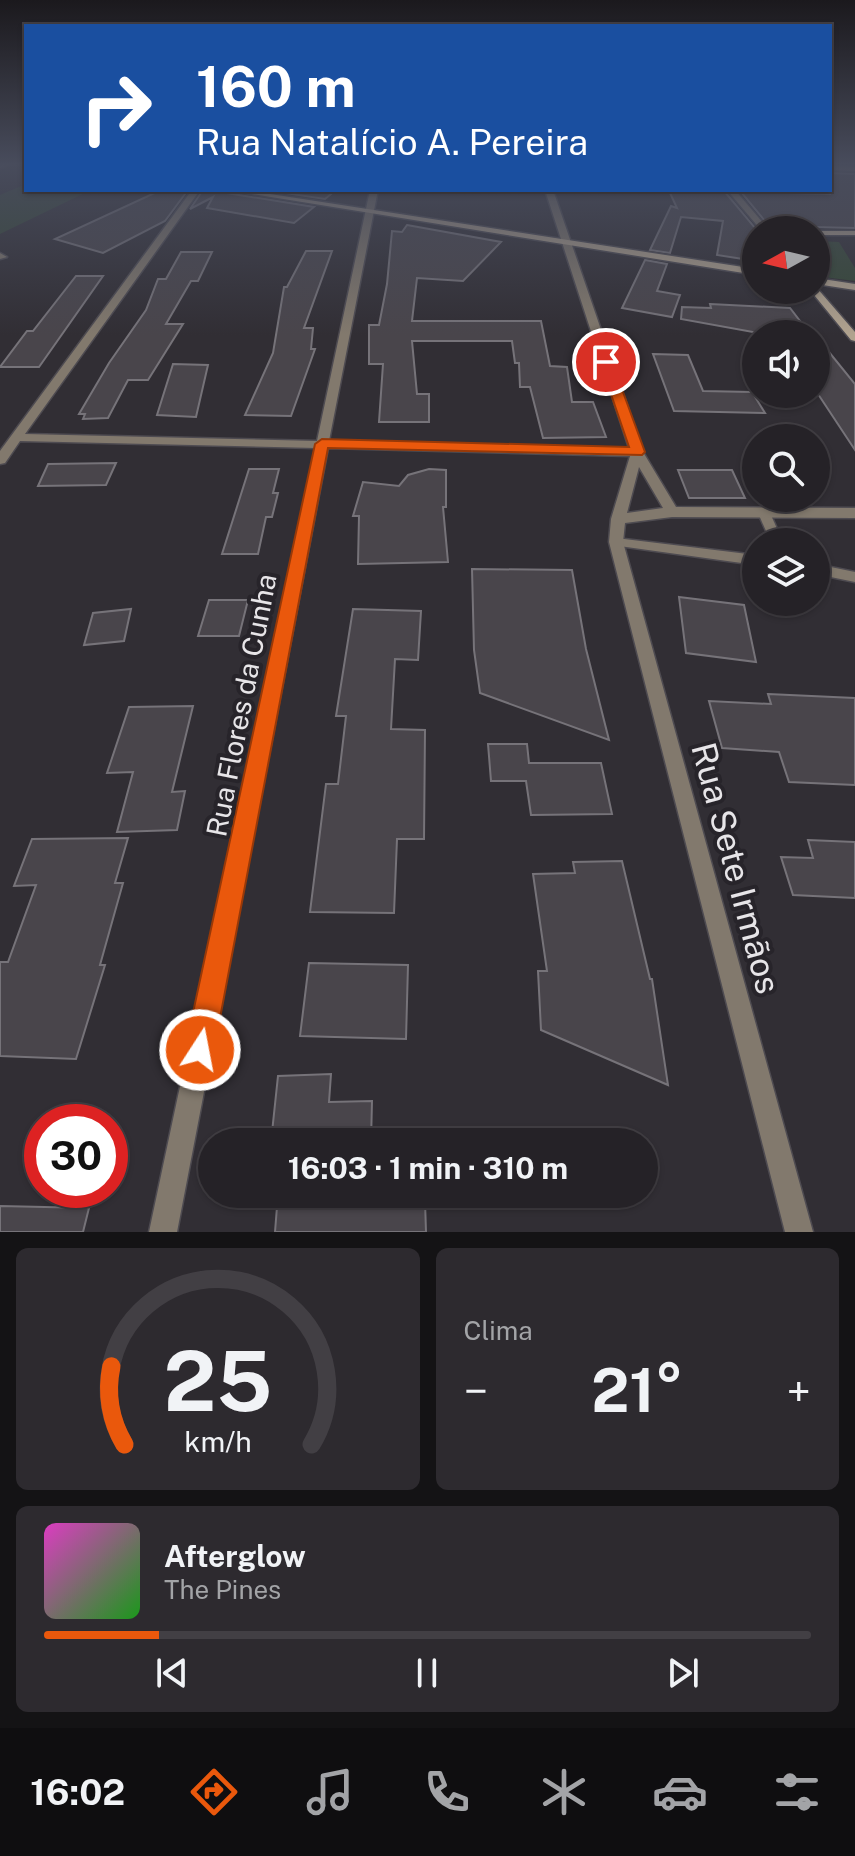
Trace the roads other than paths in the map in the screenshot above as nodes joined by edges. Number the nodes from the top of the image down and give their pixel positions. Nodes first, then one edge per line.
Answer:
1 (174, 220) edge
2 (368, 220) edge
3 (430, 220) edge
4 (558, 220) edge
5 (830, 233) edge
6 (855, 233) edge
7 (565, 242) junction
8 (742, 270) edge
9 (830, 283) edge
10 (855, 287) edge
11 (827, 304) edge
12 (855, 338) edge
13 (16, 437) junction
14 (322, 444) junction
15 (637, 452) junction
16 (0, 460) edge
17 (672, 512) junction
18 (764, 513) junction
19 (855, 513) edge
20 (618, 519) junction
21 (771, 528) edge
22 (616, 542) junction
23 (742, 558) edge
24 (830, 572) edge
25 (855, 577) edge
26 (163, 1232) edge
27 (799, 1232) edge

1 - 13 street
2 - 14 street, Rua Flores da Cunha
3 - 7 street
4 - 7 street
5 - 6 street
7 - 8 street
7 - 15 street
9 - 10 street
11 - 12 street
13 - 14 street
13 - 16 street
14 - 15 street
14 - 26 street, Rua Flores da Cunha
15 - 17 street
15 - 20 street, Rua Sete Irmãos
17 - 18 street
17 - 20 street
18 - 19 street
18 - 21 lane
20 - 22 street, Rua Sete Irmãos
22 - 23 lane
22 - 27 street, Rua Sete Irmãos
24 - 25 lane

